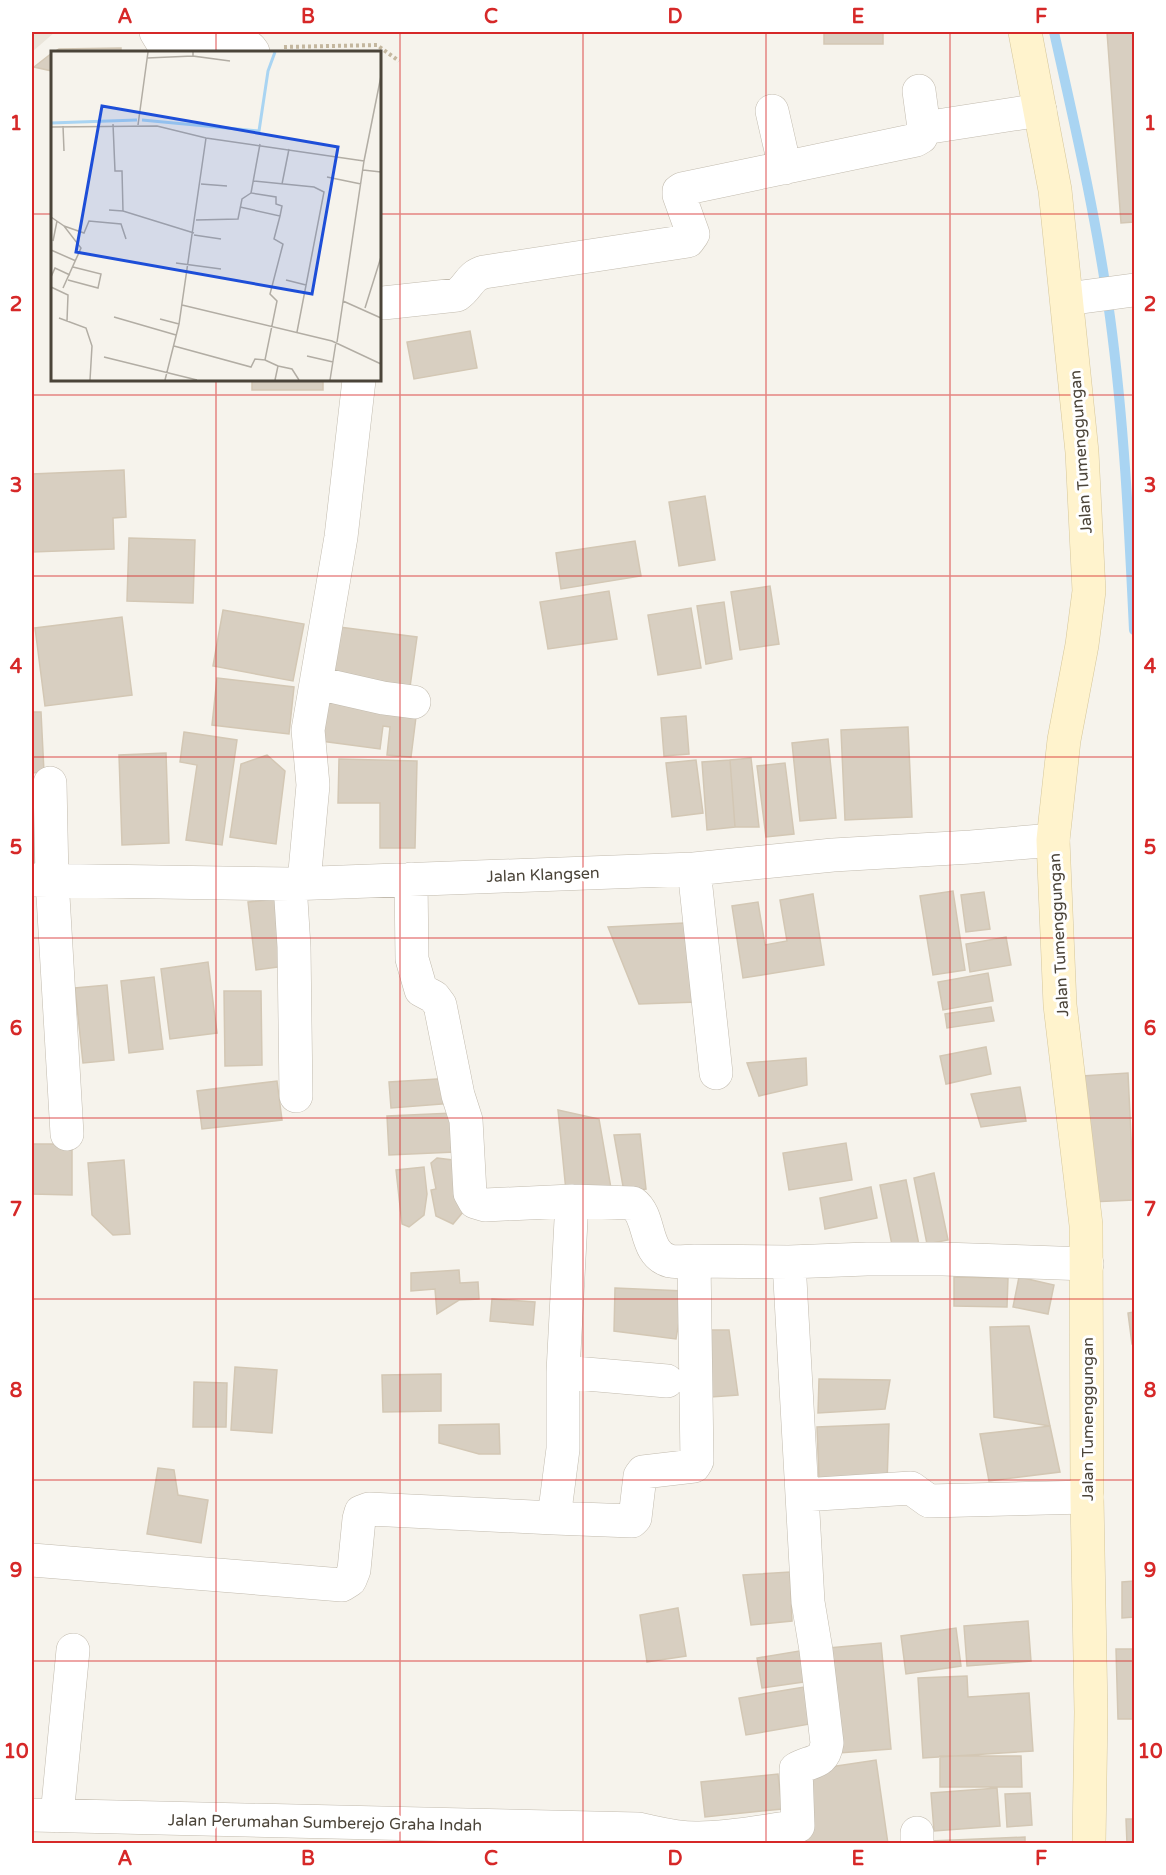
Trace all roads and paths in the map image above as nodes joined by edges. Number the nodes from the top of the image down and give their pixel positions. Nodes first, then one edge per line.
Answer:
1 (156, 32) edge
2 (1025, 32) edge
3 (251, 50) edge
4 (399, 61) dead end
5 (919, 91) dead end
6 (1040, 110) junction
7 (772, 111) dead end
8 (924, 128) junction
9 (785, 168) junction
10 (1134, 290) edge
11 (381, 295) edge
12 (1077, 298) junction
13 (360, 381) edge
14 (317, 683) junction
15 (414, 702) dead end
16 (50, 783) dead end
17 (1053, 840) junction
18 (694, 869) junction
19 (42, 879) edge
20 (411, 879) junction
21 (297, 883) junction
22 (716, 1073) dead end
23 (296, 1096) dead end
24 (67, 1134) dead end
25 (572, 1201) junction
26 (694, 1261) junction
27 (789, 1262) junction
28 (1087, 1264) junction
29 (562, 1372) junction
30 (668, 1381) dead end
31 (802, 1495) junction
32 (1086, 1497) junction
33 (554, 1518) junction
34 (32, 1560) edge
35 (73, 1650) dead end
36 (44, 1816) edge
37 (1089, 1844) edge

1 - 3 street
2 - 6 street, Jalan Tumenggungan
3 - 4 path
5 - 8 street
6 - 8 street
6 - 12 street, Jalan Tumenggungan
7 - 9 street
8 - 9 street
9 - 11 street
10 - 12 street
12 - 17 street, Jalan Tumenggungan
13 - 14 street
14 - 15 street
14 - 21 street
16 - 19 street
17 - 18 street, Jalan Klangsen
17 - 28 street, Jalan Tumenggungan
18 - 20 street, Jalan Klangsen
18 - 22 street
19 - 21 street, Jalan Klangsen
19 - 24 street
20 - 21 street, Jalan Klangsen
20 - 25 street
21 - 23 street
25 - 26 street
25 - 29 street
26 - 27 street
26 - 33 street
27 - 28 street
27 - 31 street
28 - 32 street, Jalan Tumenggungan
29 - 30 street
29 - 33 street
31 - 32 street
31 - 36 street, Jalan Perumahan Sumberejo Graha Indah
32 - 37 street, Jalan Tumenggungan
33 - 34 street
35 - 36 street

